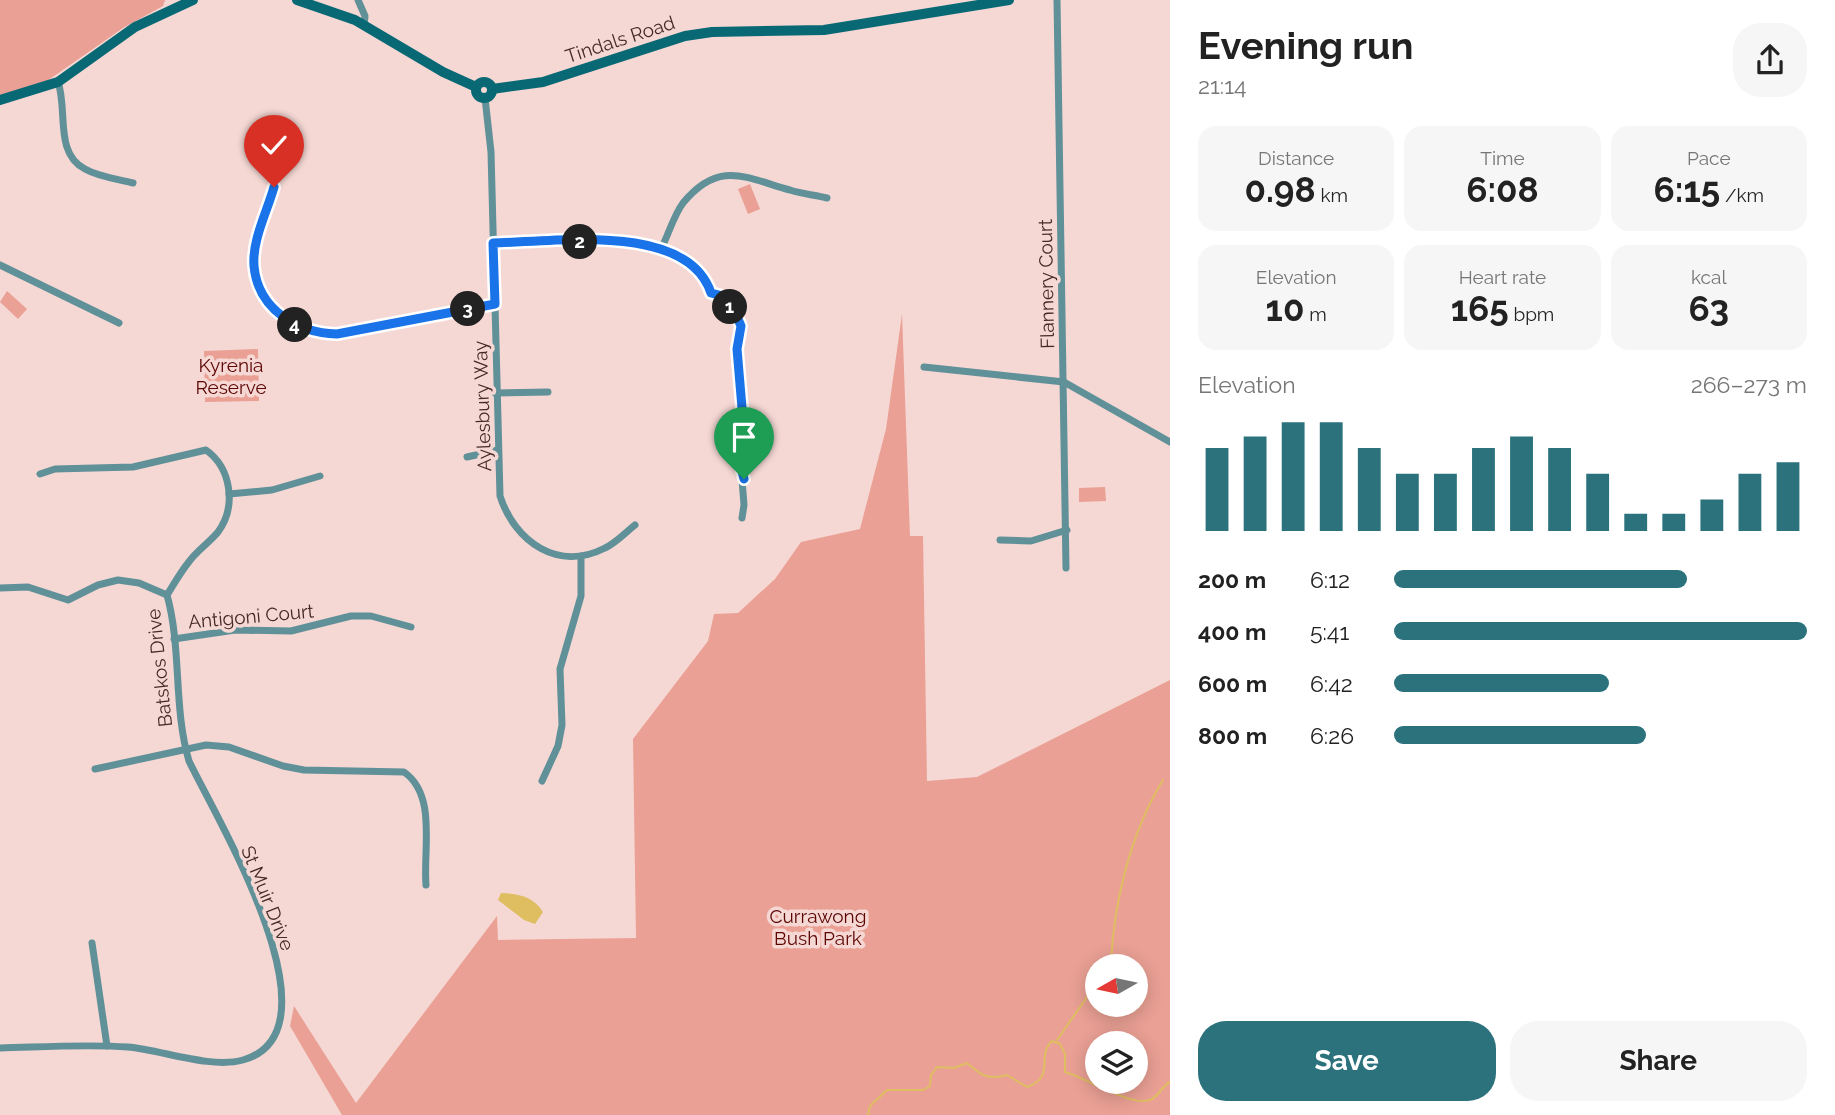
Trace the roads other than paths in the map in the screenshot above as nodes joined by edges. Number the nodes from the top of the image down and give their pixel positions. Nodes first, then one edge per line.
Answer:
1 (193, 0) edge
2 (297, 0) edge
3 (358, 0) edge
4 (1009, 0) edge
5 (1057, 0) edge
6 (364, 25) junction
7 (58, 82) junction
8 (476, 87) junction
9 (492, 89) junction
10 (485, 98) junction
11 (0, 100) edge
12 (259, 134) dead end
13 (133, 183) dead end
14 (828, 198) dead end
15 (493, 243) junction
16 (662, 247) junction
17 (0, 265) edge
18 (495, 304) junction
19 (120, 323) dead end
20 (924, 367) dead end
21 (1064, 382) junction
22 (548, 392) dead end
23 (495, 393) junction
24 (1170, 442) edge
25 (498, 450) junction
26 (467, 457) dead end
27 (40, 474) dead end
28 (320, 476) dead end
29 (229, 494) junction
30 (742, 518) dead end
31 (635, 525) dead end
32 (1067, 530) junction
33 (1000, 540) dead end
34 (581, 556) junction
35 (1066, 568) dead end
36 (0, 588) edge
37 (167, 595) junction
38 (411, 627) dead end
39 (174, 639) junction
40 (185, 747) junction
41 (95, 769) dead end
42 (542, 780) dead end
43 (426, 885) dead end
44 (92, 943) dead end
45 (107, 1046) junction
46 (0, 1048) edge

1 - 7 main road
2 - 6 main road
3 - 6 street
4 - 9 main road, Tindals Road
5 - 21 street, Flannery Court
6 - 8 main road
7 - 11 main road
7 - 13 street
8 - 9 main road, Tindals Road
8 - 10 main road
9 - 10 main road
10 - 15 street, Aylesbury Way
12 - 18 street
14 - 16 street
15 - 16 street
15 - 18 street, Aylesbury Way
16 - 30 street
17 - 19 street
18 - 23 street, Aylesbury Way
20 - 21 street
21 - 24 street
21 - 32 street, Flannery Court
22 - 23 street
23 - 25 street, Aylesbury Way
25 - 26 street
25 - 34 street, Aylesbury Way
27 - 29 street
28 - 29 street
29 - 37 street
31 - 34 street, Aylesbury Way
32 - 33 street
32 - 35 street, Flannery Court
34 - 42 street
36 - 37 street, Batskos Drive
37 - 39 street, Batskos Drive
38 - 39 street, Antigoni Court
39 - 40 street, Batskos Drive
40 - 41 street
40 - 43 street
40 - 45 street, St Muir Drive
44 - 45 street
45 - 46 street, St Muir Drive

